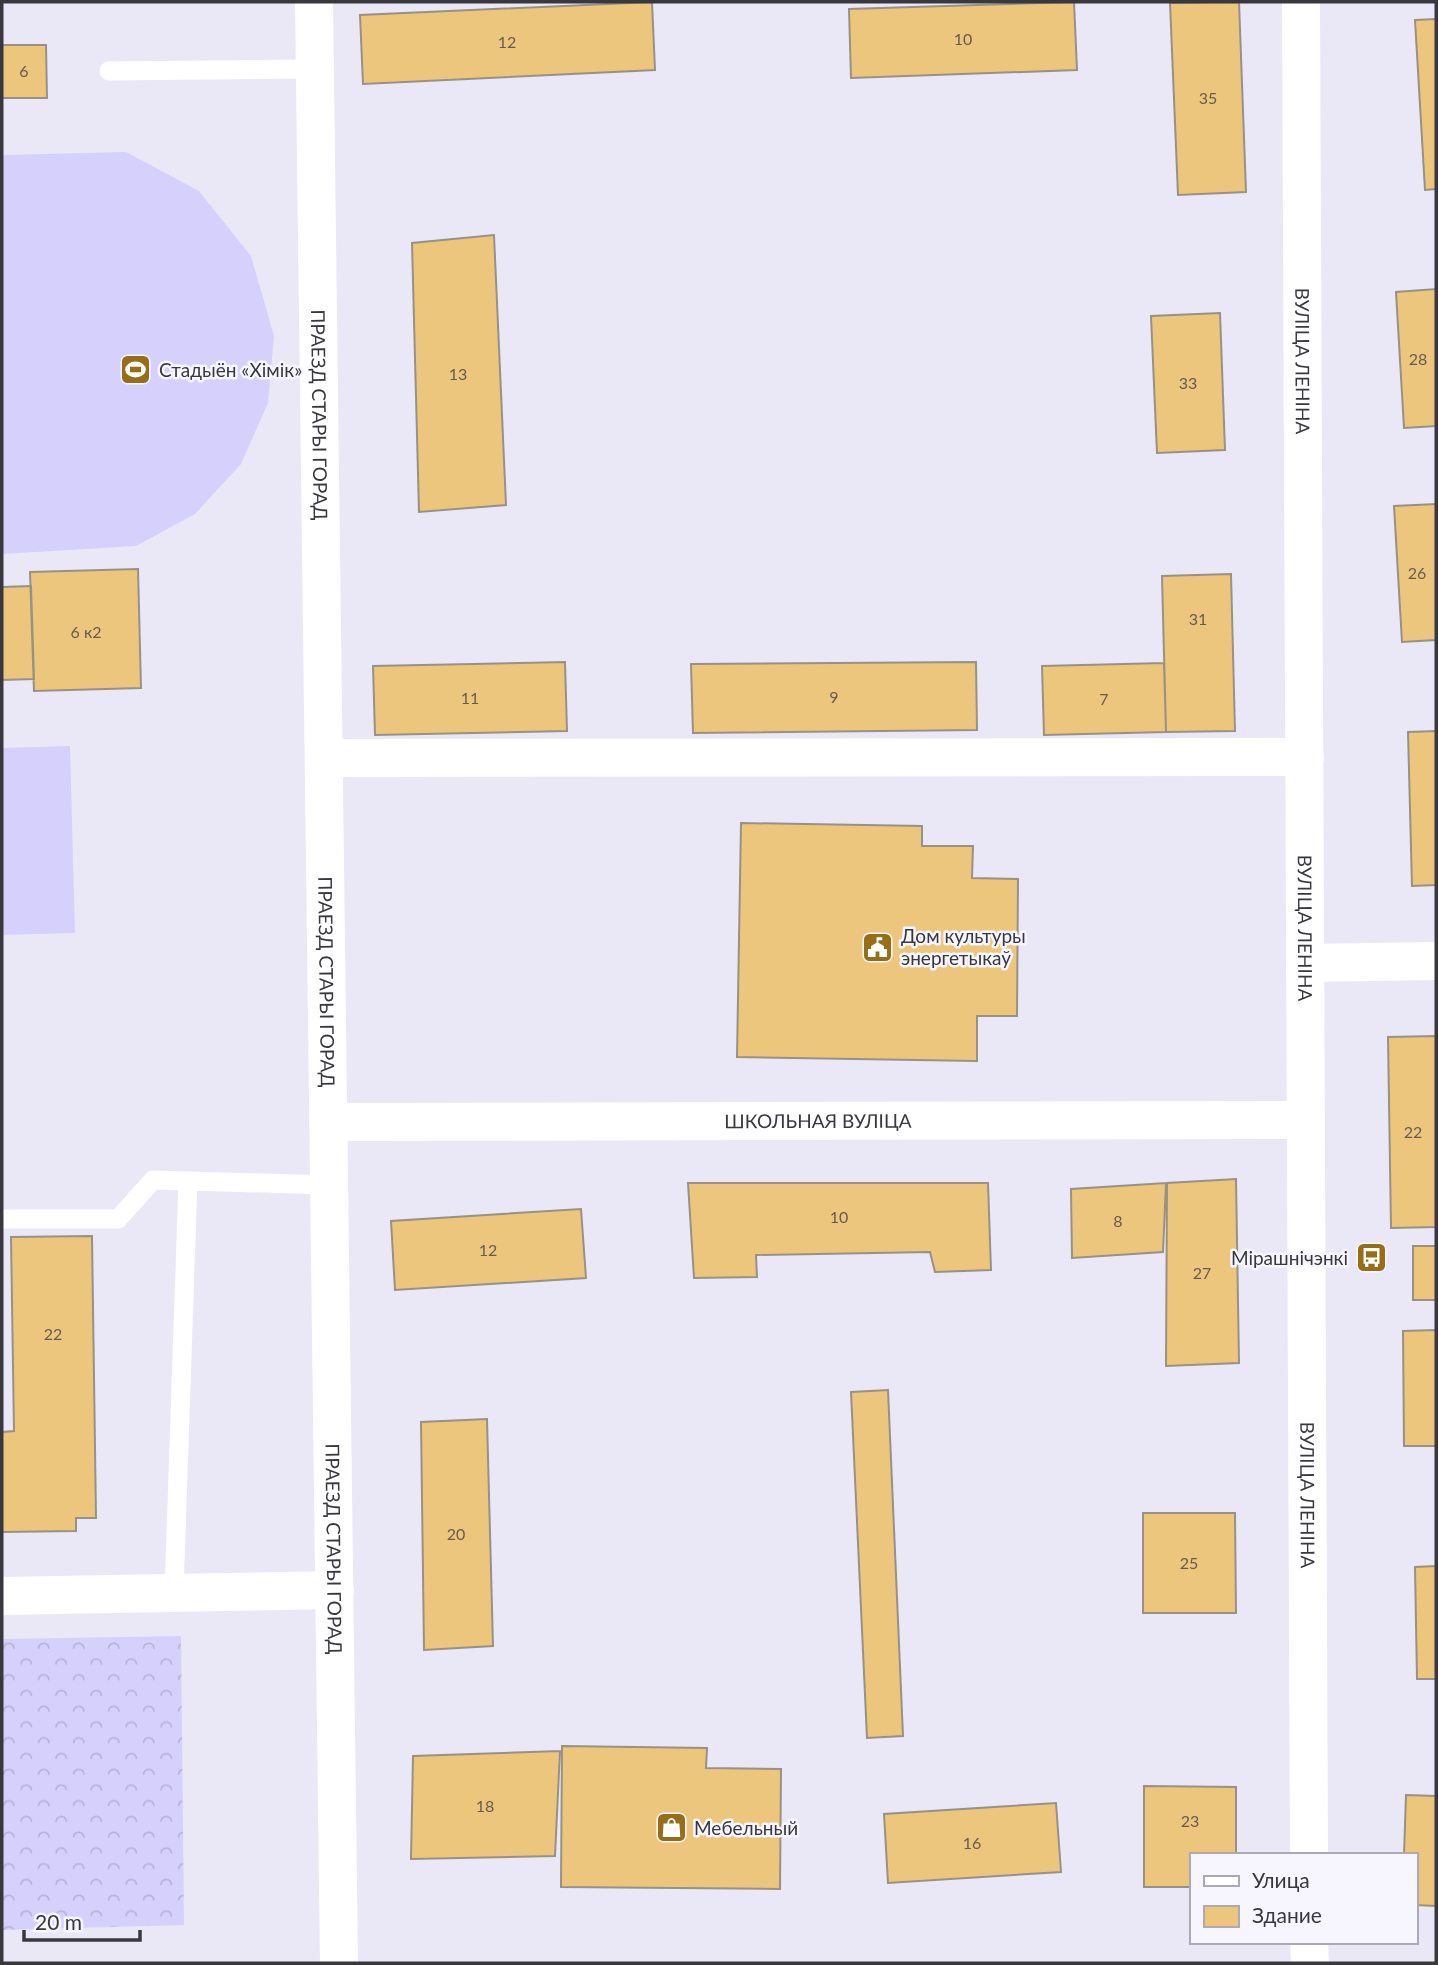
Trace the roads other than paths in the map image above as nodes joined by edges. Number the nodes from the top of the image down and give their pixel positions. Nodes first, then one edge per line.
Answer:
1 (314, 2) edge
2 (1301, 2) edge
3 (315, 69) junction
4 (109, 71) dead end
5 (1305, 757) junction
6 (324, 758) junction
7 (1436, 961) edge
8 (1306, 963) junction
9 (1306, 1120) junction
10 (328, 1122) junction
11 (188, 1181) junction
12 (330, 1185) junction
13 (2, 1219) edge
14 (335, 1590) junction
15 (174, 1592) junction
16 (2, 1596) edge
17 (1309, 1853) edge
18 (1310, 1944) edge
19 (339, 1963) edge
20 (1310, 1963) edge

1 - 3 street, ПРАЕЗД СТАРЫ ГОРАД
2 - 5 street, ВУЛІЦА ЛЕНІНА
3 - 4 lane
3 - 6 street, ПРАЕЗД СТАРЫ ГОРАД
5 - 6 street
5 - 8 street, ВУЛІЦА ЛЕНІНА
6 - 10 street, ПРАЕЗД СТАРЫ ГОРАД
7 - 8 street
8 - 9 street, ВУЛІЦА ЛЕНІНА
9 - 10 street, ШКОЛЬНАЯ ВУЛІЦА
9 - 17 street, ВУЛІЦА ЛЕНІНА
10 - 12 street, ПРАЕЗД СТАРЫ ГОРАД
11 - 12 lane
11 - 13 lane
11 - 15 lane
12 - 14 street, ПРАЕЗД СТАРЫ ГОРАД
14 - 15 street
14 - 19 street, ПРАЕЗД СТАРЫ ГОРАД
15 - 16 street
18 - 20 street

